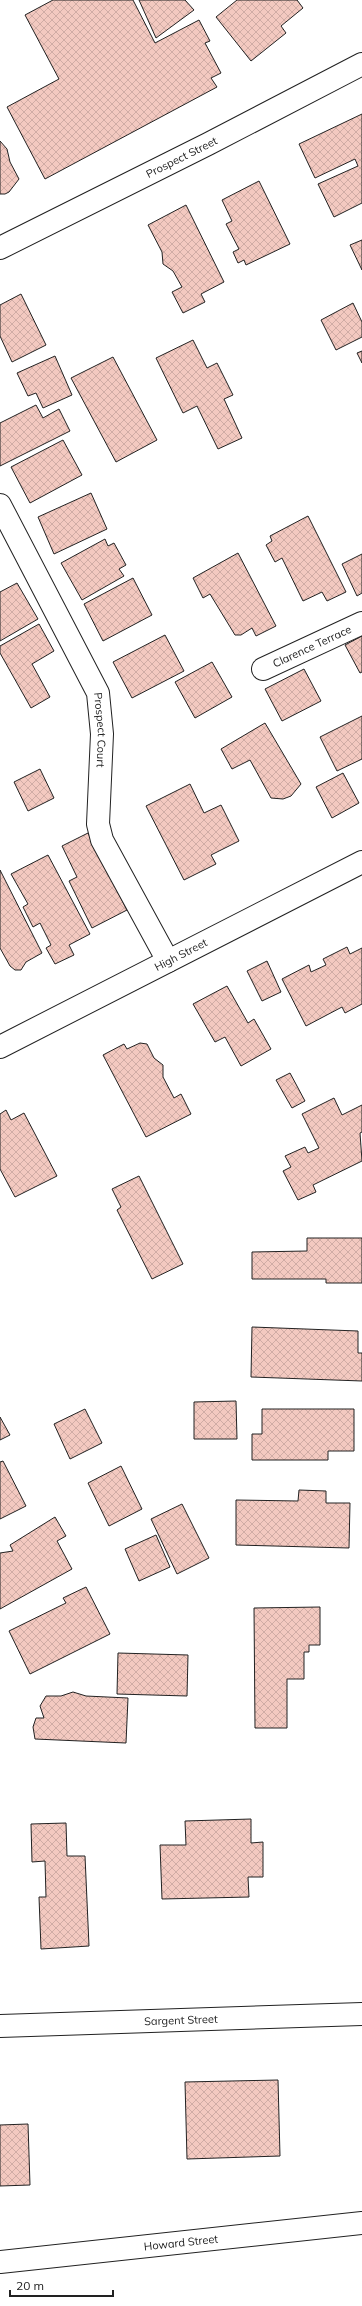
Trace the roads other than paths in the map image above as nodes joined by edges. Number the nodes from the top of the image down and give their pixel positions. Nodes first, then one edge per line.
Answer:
1 (362, 64) edge
2 (0, 248) edge
3 (0, 506) edge
4 (362, 623) edge
5 (263, 669) dead end
6 (362, 862) edge
7 (168, 961) junction
8 (0, 1047) edge
9 (362, 2014) edge
10 (0, 2026) edge
11 (362, 2223) edge
12 (0, 2262) edge

1 - 2 street, Prospect Street
3 - 7 street, Prospect Court
4 - 5 street, Clarence Terrace
6 - 7 street, High Street
7 - 8 street, High Street
9 - 10 street, Sargent Street
11 - 12 street, Howard Street

